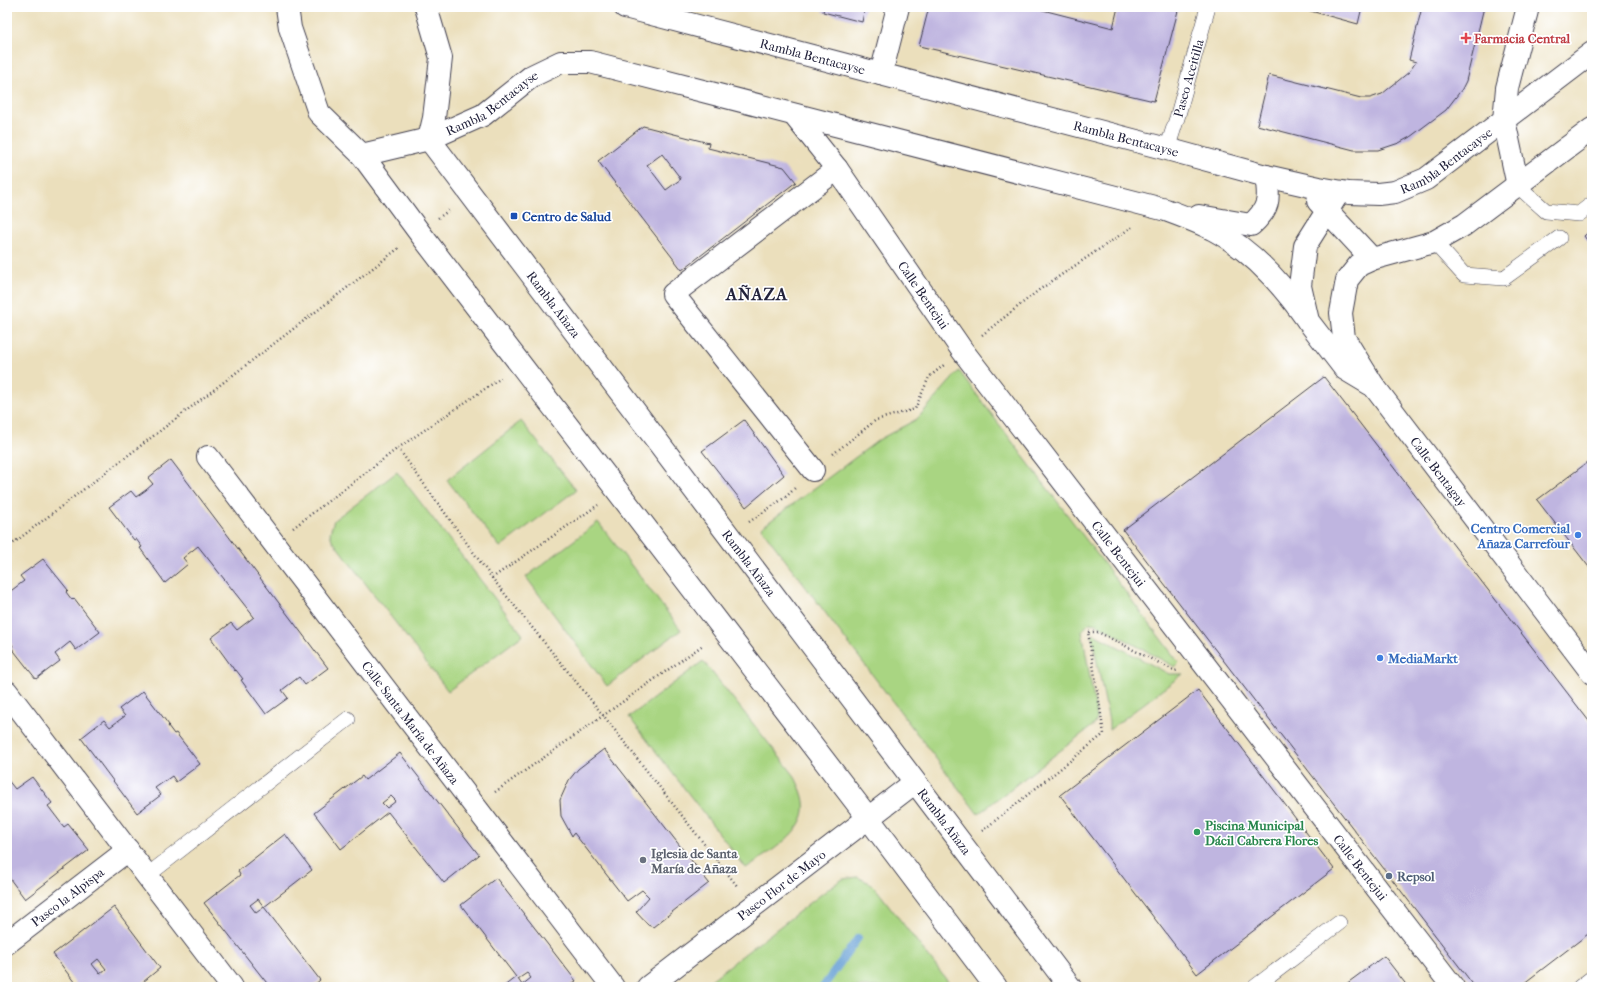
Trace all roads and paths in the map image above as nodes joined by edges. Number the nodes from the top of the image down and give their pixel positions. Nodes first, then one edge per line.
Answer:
1 (287, 7) edge
2 (426, 7) edge
3 (625, 7) edge
4 (898, 7) edge
5 (1208, 7) edge
6 (1528, 7) edge
7 (1592, 53) edge
8 (881, 74) junction
9 (794, 115) junction
10 (1504, 120) junction
11 (1592, 129) edge
12 (429, 139) junction
13 (1167, 149) junction
14 (362, 154) junction
15 (837, 169) junction
16 (1266, 176) junction
17 (1298, 183) junction
18 (1518, 186) junction
19 (1339, 192) junction
20 (470, 195) junction
21 (1592, 204) edge
22 (1159, 208) junction
23 (1328, 211) junction
24 (419, 232) junction
25 (1560, 238) dead end
26 (1434, 242) junction
27 (1372, 259) junction
28 (1308, 321) junction
29 (962, 350) junction
30 (521, 364) junction
31 (1373, 385) junction
32 (398, 448) junction
33 (208, 457) dead end
34 (813, 470) junction
35 (618, 491) junction
36 (728, 536) junction
37 (273, 543) junction
38 (7, 548) edge
39 (492, 578) junction
40 (724, 630) junction
41 (1199, 658) junction
42 (1592, 674) edge
43 (7, 692) edge
44 (603, 715) junction
45 (348, 719) dead end
46 (914, 782) junction
47 (475, 806) junction
48 (869, 819) junction
49 (963, 846) junction
50 (128, 850) junction
51 (148, 875) junction
52 (753, 907) junction
53 (1339, 923) dead end
54 (7, 943) edge
55 (1592, 978) edge
56 (232, 987) edge
57 (614, 987) edge
58 (648, 987) edge
59 (996, 987) edge
60 (1070, 987) edge
61 (1255, 987) edge
62 (1453, 987) edge
63 (1580, 987) edge

1 - 14 street
2 - 12 street
3 - 8 street, Rambla Bentacayse
4 - 8 street
5 - 13 lane, Paseo Aceitilla
6 - 10 street
7 - 10 street, Rambla Bentacayse
8 - 13 street, Rambla Bentacayse
9 - 12 street, Rambla Bentacayse
9 - 15 street, Calle Bentejui
9 - 22 street, Rambla Bentacayse
10 - 18 street
10 - 19 street, Rambla Bentacayse
11 - 18 street
12 - 14 street, Rambla Bentacayse
12 - 20 street, Rambla Añaza
13 - 16 street, Rambla Bentacayse
14 - 24 street
15 - 29 street, Calle Bentejui
15 - 34 street
16 - 17 street, Rambla Bentacayse
16 - 22 street
17 - 19 street, Rambla Bentacayse
17 - 23 street
18 - 21 lane
18 - 26 street
19 - 23 street
20 - 24 path
20 - 36 street, Rambla Añaza
22 - 28 street, Rambla Bentacayse
22 - 29 path
23 - 27 street
23 - 28 street
24 - 30 street
24 - 38 path
25 - 26 lane
26 - 27 street
27 - 31 street
28 - 31 street, Rambla Bentacayse
29 - 34 path
29 - 41 street, Calle Bentejui
30 - 32 path
30 - 35 street
31 - 42 street, Calle Bentagay
32 - 37 path
32 - 39 path
33 - 37 street, Calle Santa María de Añaza
34 - 36 path
35 - 39 path
35 - 40 street
36 - 46 street, Rambla Añaza
37 - 47 street, Calle Santa María de Añaza
39 - 44 path
40 - 44 path
40 - 48 street
41 - 49 path
41 - 62 street, Calle Bentejui
43 - 50 street
44 - 47 path
44 - 52 path
45 - 51 lane
46 - 48 street, Paseo Flor de Mayo
46 - 49 street, Rambla Añaza
47 - 57 street, Calle Santa María de Añaza
48 - 52 street, Paseo Flor de Mayo
48 - 59 street
49 - 60 street, Rambla Añaza
50 - 51 street
50 - 54 street, Paseo la Alpispa
51 - 56 street
52 - 58 street, Paseo Flor de Mayo
53 - 61 lane
55 - 63 lane

